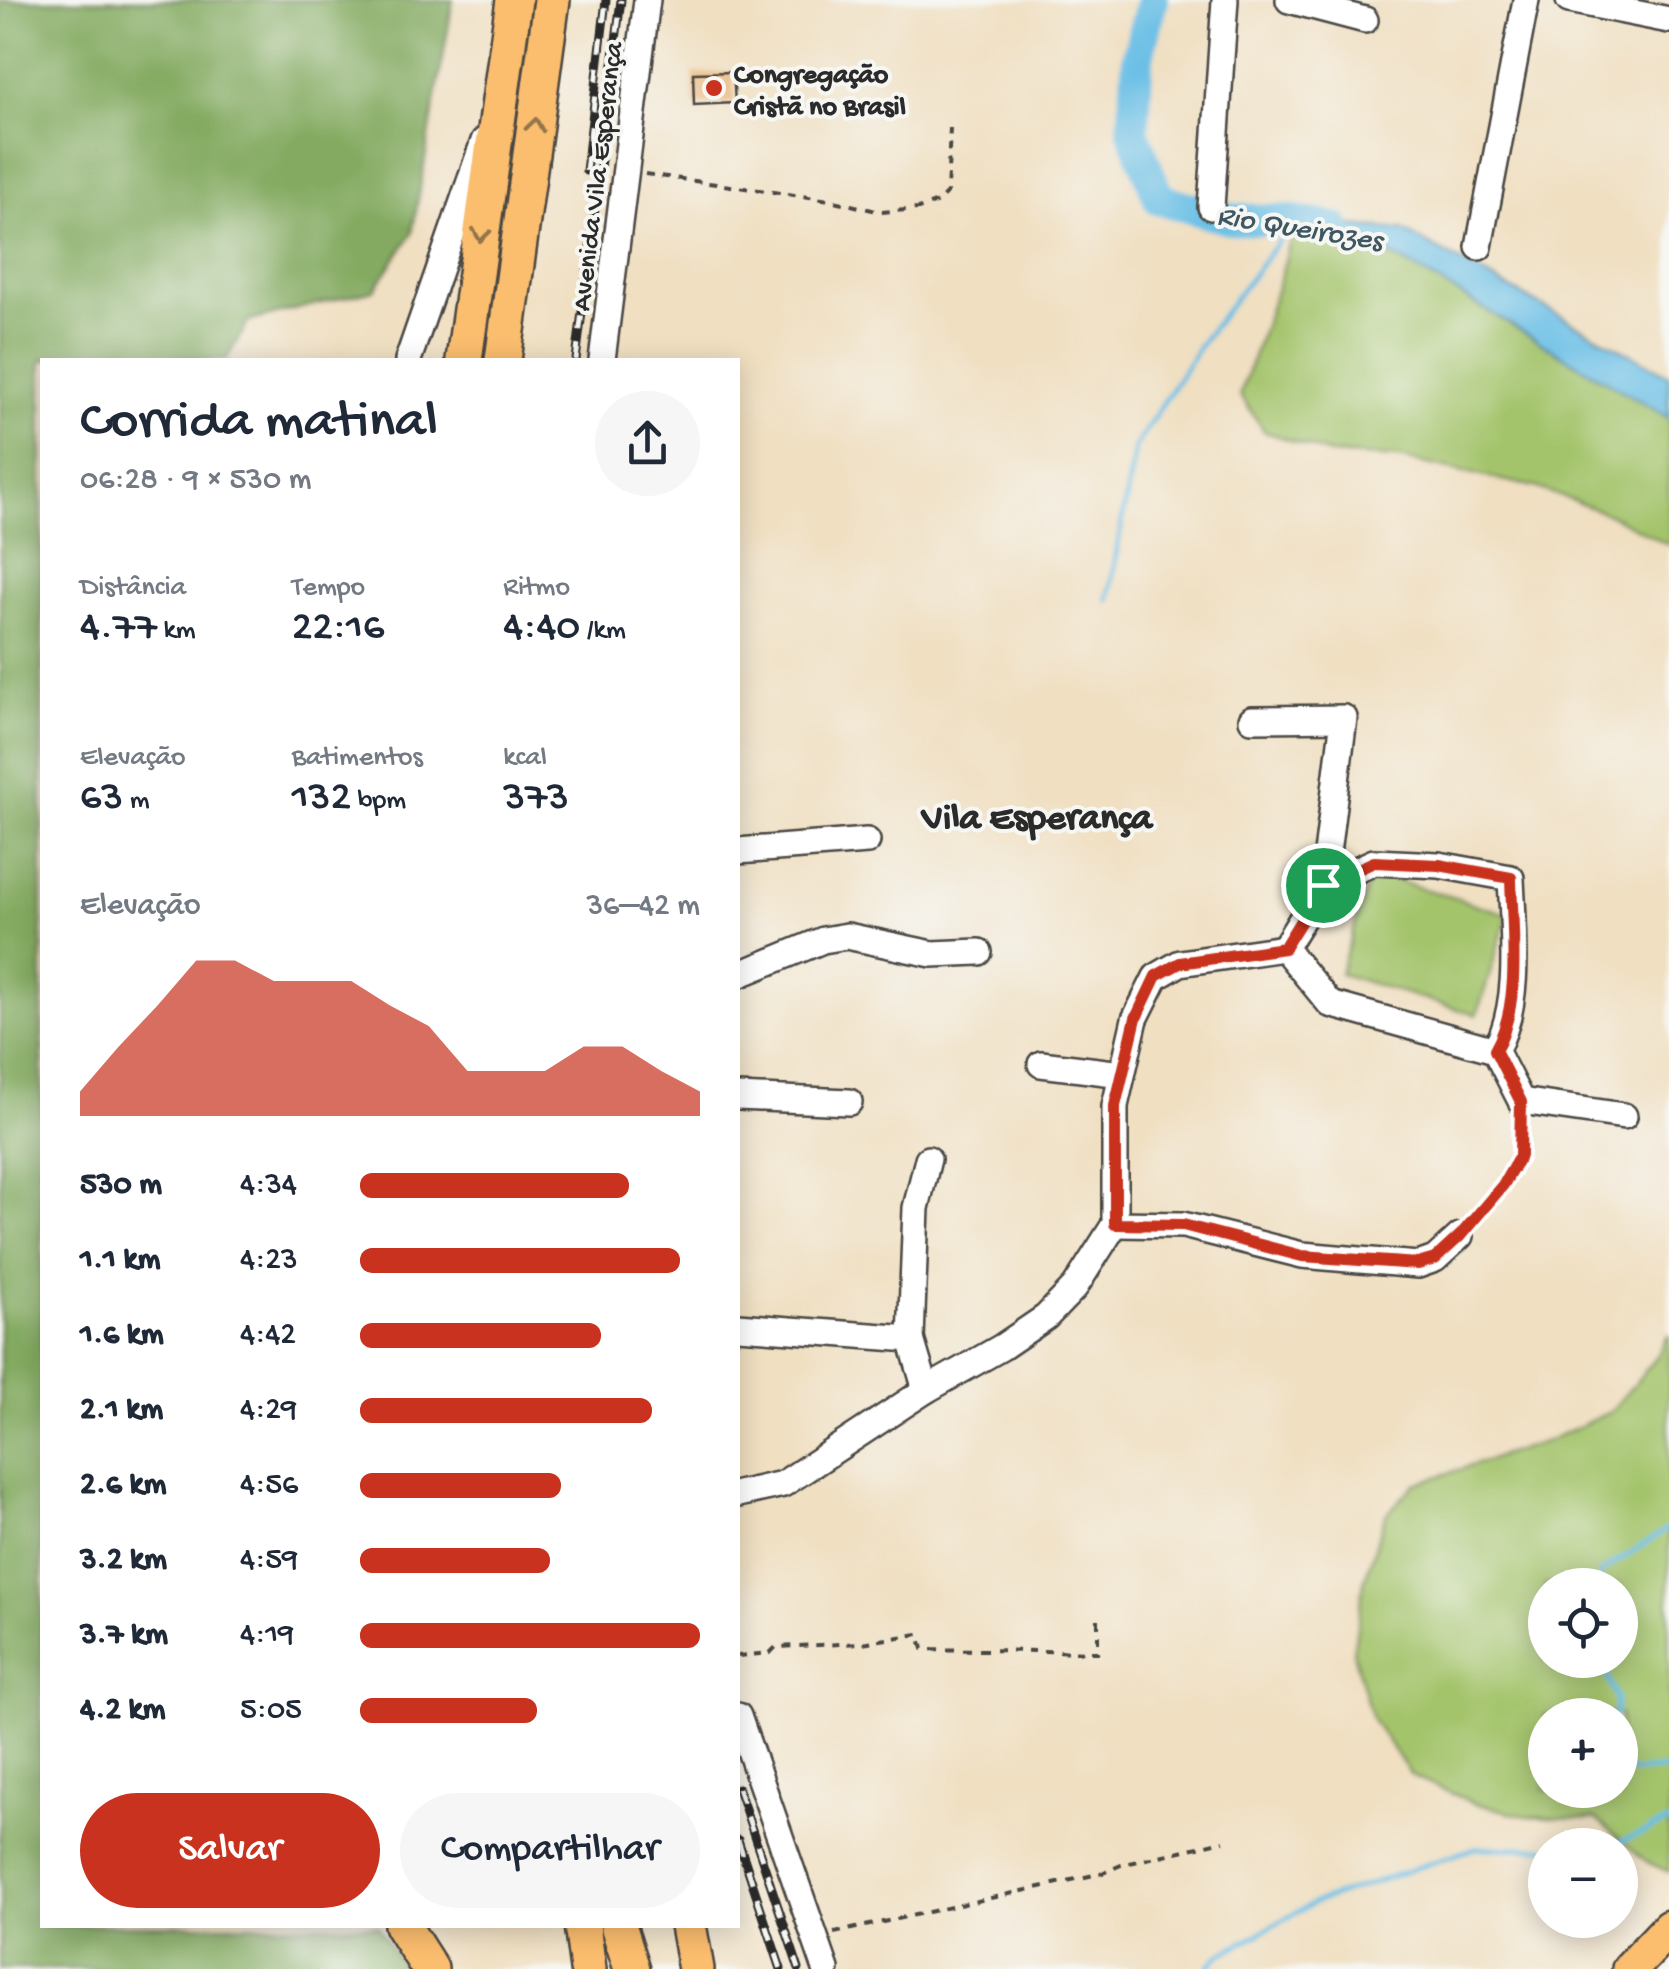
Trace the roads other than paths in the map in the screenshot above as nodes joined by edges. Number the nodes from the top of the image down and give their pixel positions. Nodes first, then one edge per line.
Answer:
1 (514, 0) edge
2 (552, 0) edge
3 (647, 0) edge
4 (1225, 0) edge
5 (1289, 0) edge
6 (1526, 0) edge
7 (1585, 1) edge
8 (1365, 20) dead end
9 (1669, 20) edge
10 (501, 94) junction
11 (1212, 208) dead end
12 (1479, 246) dead end
13 (409, 358) edge
14 (464, 358) edge
15 (503, 358) edge
16 (602, 358) edge
17 (1252, 719) dead end
18 (866, 841) dead end
19 (740, 851) edge
20 (1323, 885) junction
21 (1284, 948) junction
22 (979, 952) dead end
23 (740, 974) edge
24 (1495, 1050) junction
25 (1041, 1064) dead end
26 (1122, 1074) junction
27 (740, 1097) edge
28 (848, 1102) dead end
29 (1624, 1116) dead end
30 (928, 1159) dead end
31 (1115, 1224) junction
32 (1460, 1236) road end
33 (740, 1326) edge
34 (911, 1339) junction
35 (926, 1390) junction
36 (740, 1494) edge
37 (740, 1722) edge
38 (404, 1928) edge
39 (582, 1928) edge
40 (595, 1928) edge
41 (619, 1928) edge
42 (689, 1928) edge
43 (1669, 1928) edge
44 (430, 1969) edge
45 (588, 1969) edge
46 (607, 1969) edge
47 (632, 1969) edge
48 (696, 1969) edge
49 (826, 1969) edge
50 (1630, 1969) edge

1 - 10 highway
15 -> 2 highway
3 - 16 street, Avenida Vila Esperança
4 - 11 street
5 - 8 street
6 - 12 street
7 - 9 street
10 - 13 street
10 -> 14 highway
17 - 20 street
18 - 19 street
20 - 21 street
20 - 24 street
21 - 24 street
21 - 26 street
22 - 23 street
24 - 29 street
25 - 26 street
26 - 31 street
27 - 28 street
30 - 34 street
31 - 32 street
31 - 35 street
33 - 34 street
34 - 35 street
35 - 36 street
37 - 49 street
38 - 44 highway
39 - 45 highway
40 - 46 highway
41 - 47 highway
42 - 48 highway
43 - 50 highway

